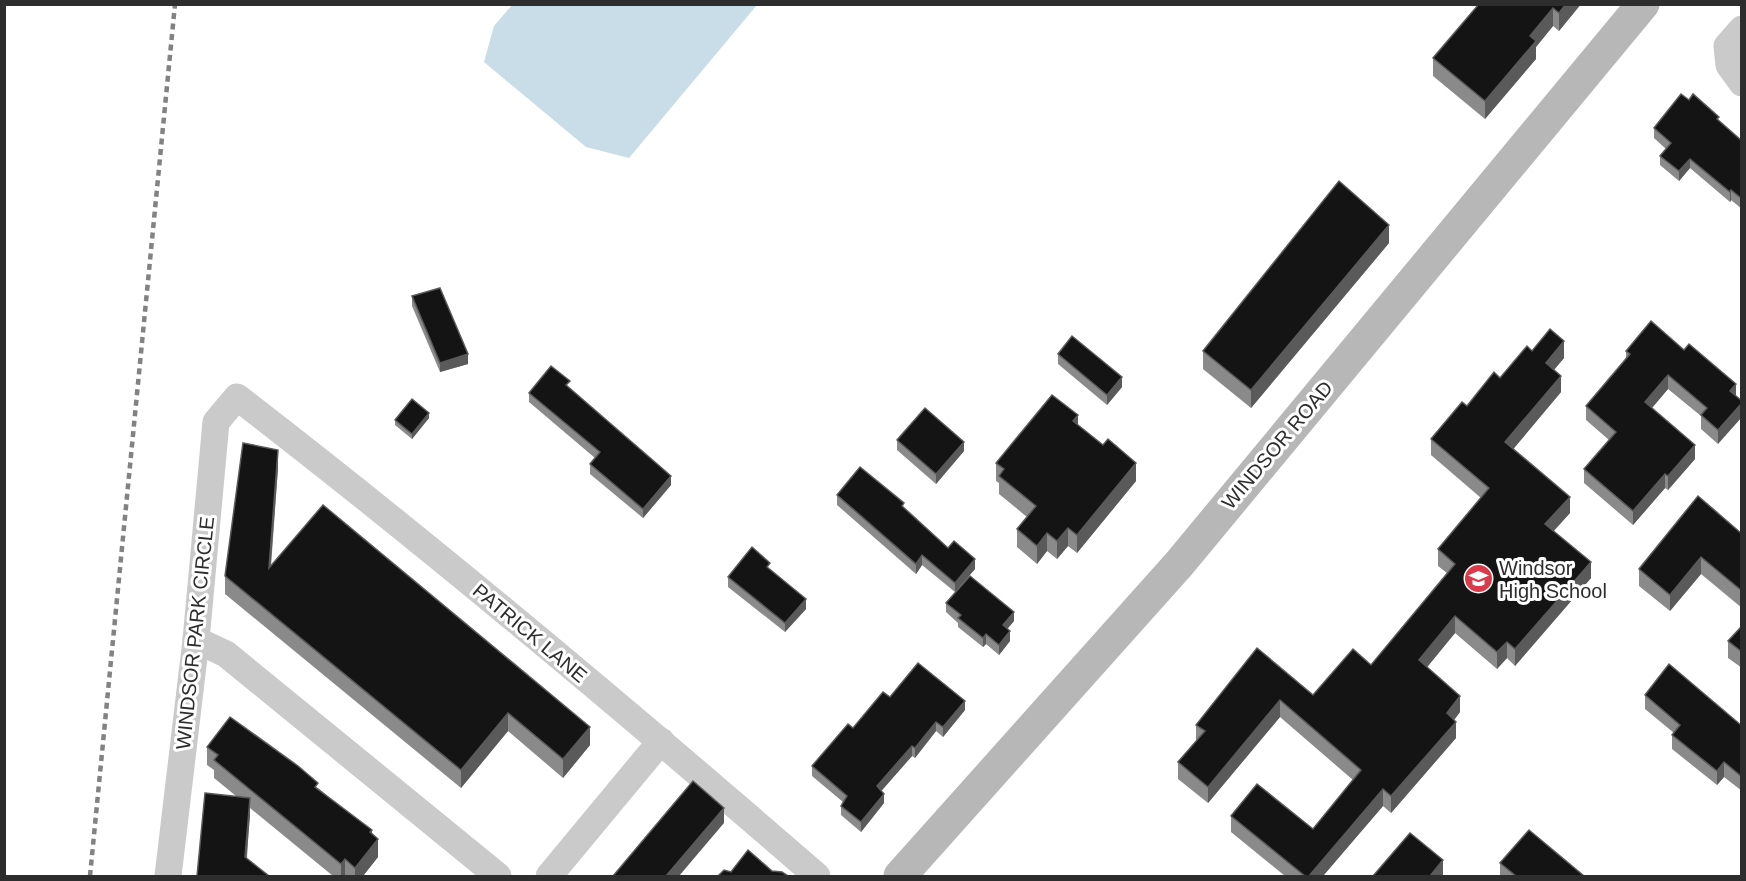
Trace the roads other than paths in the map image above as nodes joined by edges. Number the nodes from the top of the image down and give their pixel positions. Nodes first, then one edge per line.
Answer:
1 (1643, 4) edge
2 (1742, 29) edge
3 (1742, 83) edge
4 (237, 397) joint
5 (196, 640) junction
6 (662, 741) junction
7 (168, 876) edge
8 (498, 876) edge
9 (549, 876) edge
10 (817, 876) edge
11 (900, 876) edge

1 - 11 main road, WINDSOR ROAD
2 - 3 street
4 - 5 street, WINDSOR PARK CIRCLE
4 - 6 street, PATRICK LANE
5 - 7 street, WINDSOR PARK CIRCLE
5 - 8 street
6 - 9 street
6 - 10 street, PATRICK LANE

